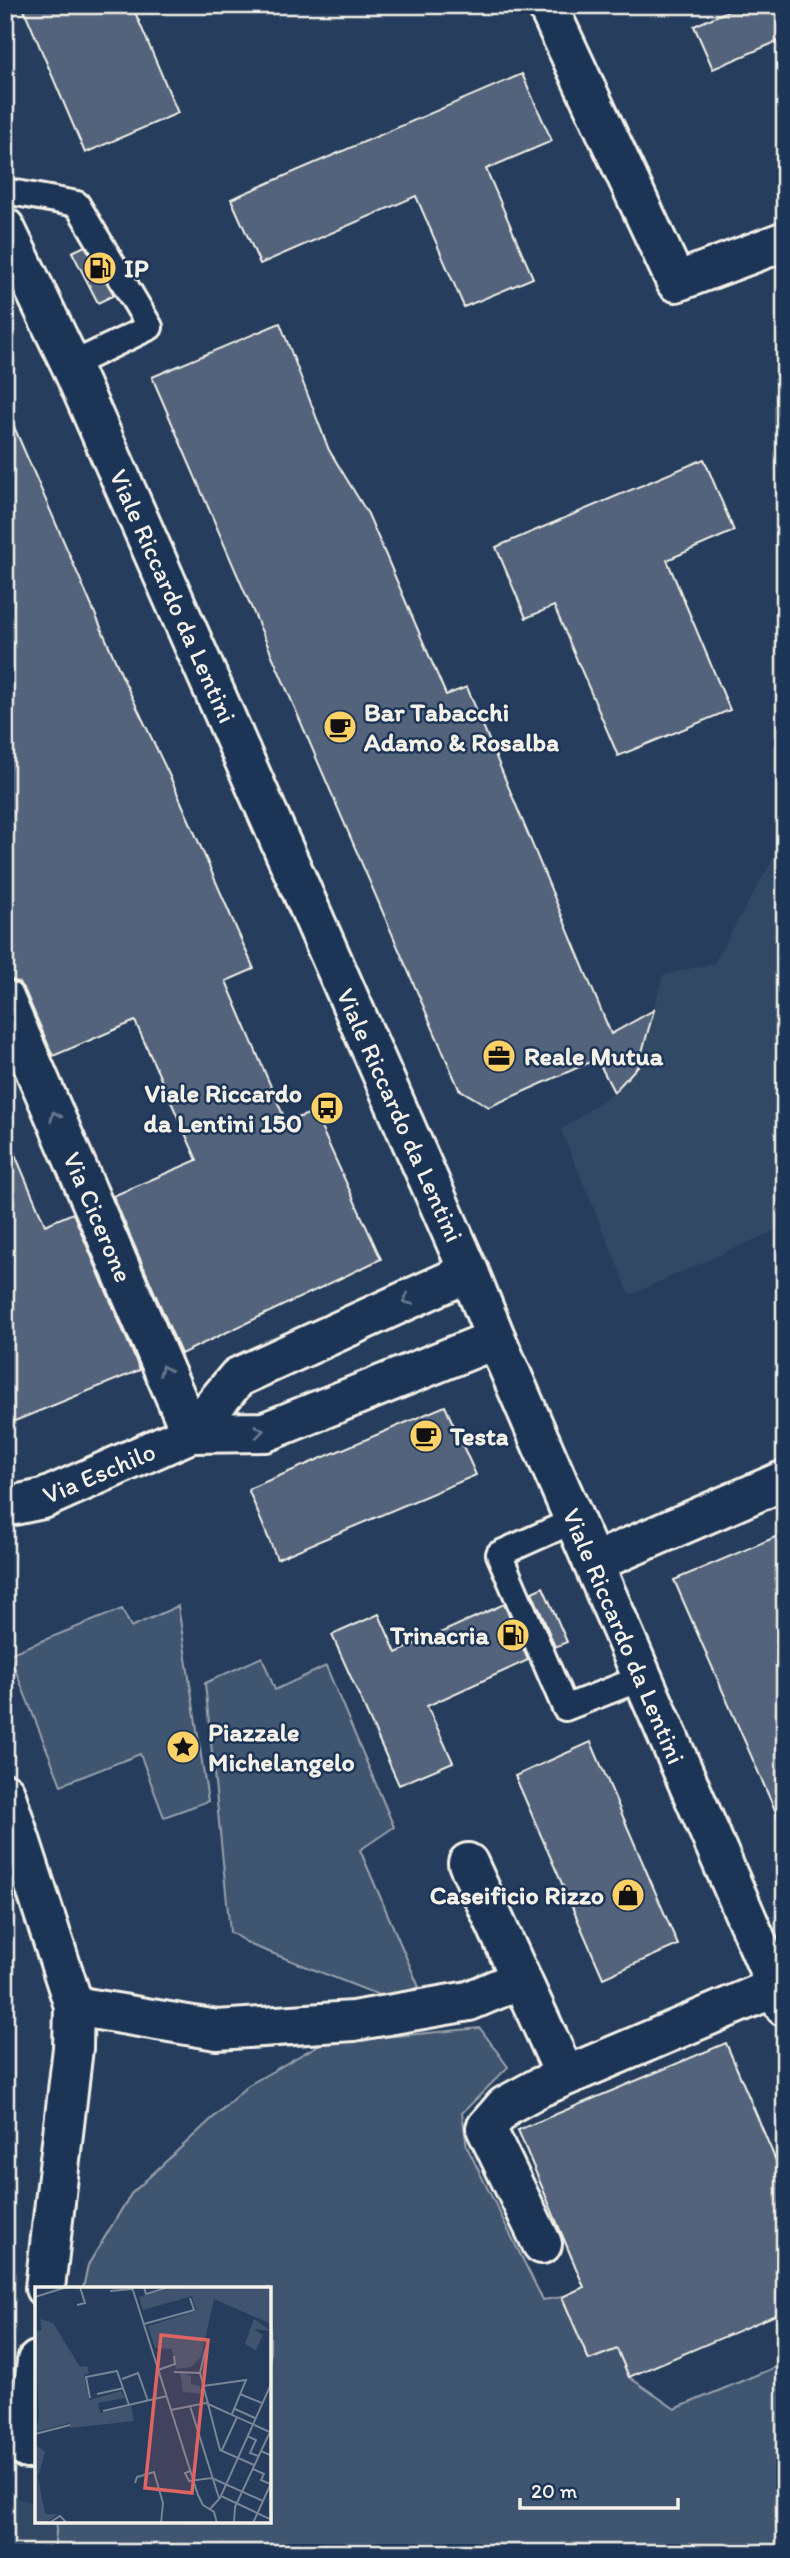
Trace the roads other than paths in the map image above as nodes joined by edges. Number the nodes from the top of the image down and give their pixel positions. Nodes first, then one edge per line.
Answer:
1 (547, 5) edge
2 (5, 191) edge
3 (5, 228) edge
4 (785, 241) edge
5 (71, 365) junction
6 (5, 1000) edge
7 (469, 1272) junction
8 (496, 1339) junction
9 (191, 1433) junction
10 (785, 1480) edge
11 (5, 1507) edge
12 (575, 1520) junction
13 (593, 1563) junction
14 (642, 1678) junction
15 (5, 1793) edge
16 (468, 1863) dead end
17 (521, 1979) junction
18 (780, 1997) edge
19 (74, 2006) junction
20 (565, 2076) junction
21 (542, 2244) dead end
22 (45, 2287) edge
23 (35, 2379) edge
24 (27, 2449) dead end

1 - 4 street
2 - 5 lane
3 - 5 street, Viale Riccardo da Lentini
5 - 7 street, Viale Riccardo da Lentini
9 -> 6 street, Via Cicerone
7 - 8 street, Viale Riccardo da Lentini
7 -> 9 street
9 -> 8 street
8 - 12 street, Viale Riccardo da Lentini
9 - 11 street, Via Eschilo
10 - 13 street
12 - 13 street, Viale Riccardo da Lentini
12 - 14 lane
13 - 14 street, Viale Riccardo da Lentini
14 - 18 street, Viale Riccardo da Lentini
15 - 19 street
16 - 17 street
17 - 19 street
17 - 20 street
18 - 20 street
19 - 22 street
20 - 21 street
23 - 24 street

